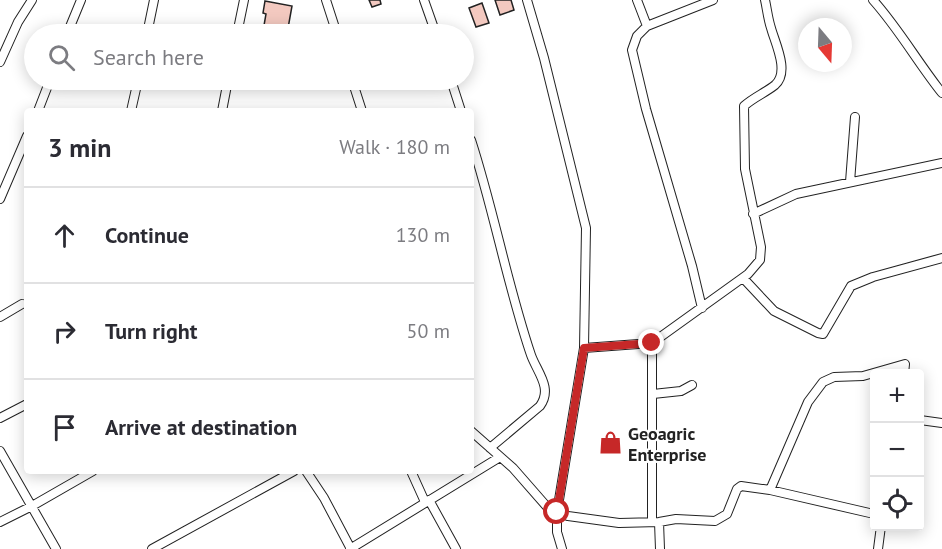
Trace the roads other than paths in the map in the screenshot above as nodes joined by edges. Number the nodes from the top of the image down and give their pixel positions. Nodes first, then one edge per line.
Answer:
1 (32, 0) edge
2 (81, 0) edge
3 (154, 0) edge
4 (244, 0) edge
5 (326, 0) edge
6 (424, 0) edge
7 (528, 0) edge
8 (637, 0) edge
9 (713, 0) edge
10 (765, 0) edge
11 (873, 0) edge
12 (71, 24) edge
13 (149, 24) edge
14 (239, 24) edge
15 (334, 24) edge
16 (432, 24) edge
17 (647, 26) junction
18 (0, 62) edge
19 (46, 90) edge
20 (136, 90) edge
21 (226, 90) edge
22 (355, 90) edge
23 (454, 90) edge
24 (942, 93) edge
25 (39, 108) edge
26 (132, 108) edge
27 (223, 108) edge
28 (361, 108) edge
29 (460, 108) edge
30 (855, 117) dead end
31 (24, 143) edge
32 (474, 151) edge
33 (942, 163) edge
34 (850, 182) junction
35 (0, 199) edge
36 (753, 214) junction
37 (942, 258) edge
38 (743, 278) junction
39 (22, 304) dead end
40 (702, 308) junction
41 (0, 317) edge
42 (652, 343) junction
43 (584, 348) junction
44 (887, 369) edge
45 (904, 369) edge
46 (870, 374) edge
47 (692, 385) dead end
48 (653, 394) junction
49 (24, 406) edge
50 (0, 418) edge
51 (924, 421) edge
52 (942, 423) edge
53 (474, 434) edge
54 (490, 448) junction
55 (0, 451) edge
56 (500, 457) junction
57 (474, 473) edge
58 (88, 474) edge
59 (289, 474) edge
60 (308, 474) edge
61 (413, 474) edge
62 (472, 474) edge
63 (770, 490) junction
64 (427, 501) junction
65 (32, 506) junction
66 (557, 512) junction
67 (870, 513) edge
68 (0, 522) edge
69 (656, 522) junction
70 (880, 531) edge
71 (56, 549) edge
72 (152, 549) edge
73 (351, 549) edge
74 (456, 549) edge
75 (562, 549) edge
76 (660, 549) edge
77 (878, 549) edge

1 - 18 street
2 - 12 street
3 - 13 street
4 - 14 street
5 - 15 street
6 - 16 street
7 - 43 street
8 - 17 street
9 - 17 street
10 - 36 street
11 - 24 street
17 - 40 street
19 - 25 street
20 - 26 street
21 - 27 street
22 - 28 street
23 - 29 street
30 - 34 street
31 - 35 street
32 - 54 street
33 - 34 street
34 - 36 street
36 - 38 street
37 - 38 street
38 - 40 street
39 - 41 street
40 - 42 street
42 - 43 street
42 - 48 street
43 - 66 street
44 - 45 street
46 - 63 street
47 - 48 street
48 - 69 street
49 - 50 street
51 - 52 street
53 - 54 street
54 - 56 street
55 - 65 street
56 - 57 street
56 - 66 street
58 - 65 street
59 - 72 street
60 - 73 street
61 - 64 street
62 - 64 street
63 - 67 street
63 - 69 street
64 - 73 street
64 - 74 street
65 - 68 street
65 - 71 street
66 - 69 street
66 - 75 street
69 - 76 street
70 - 77 street

